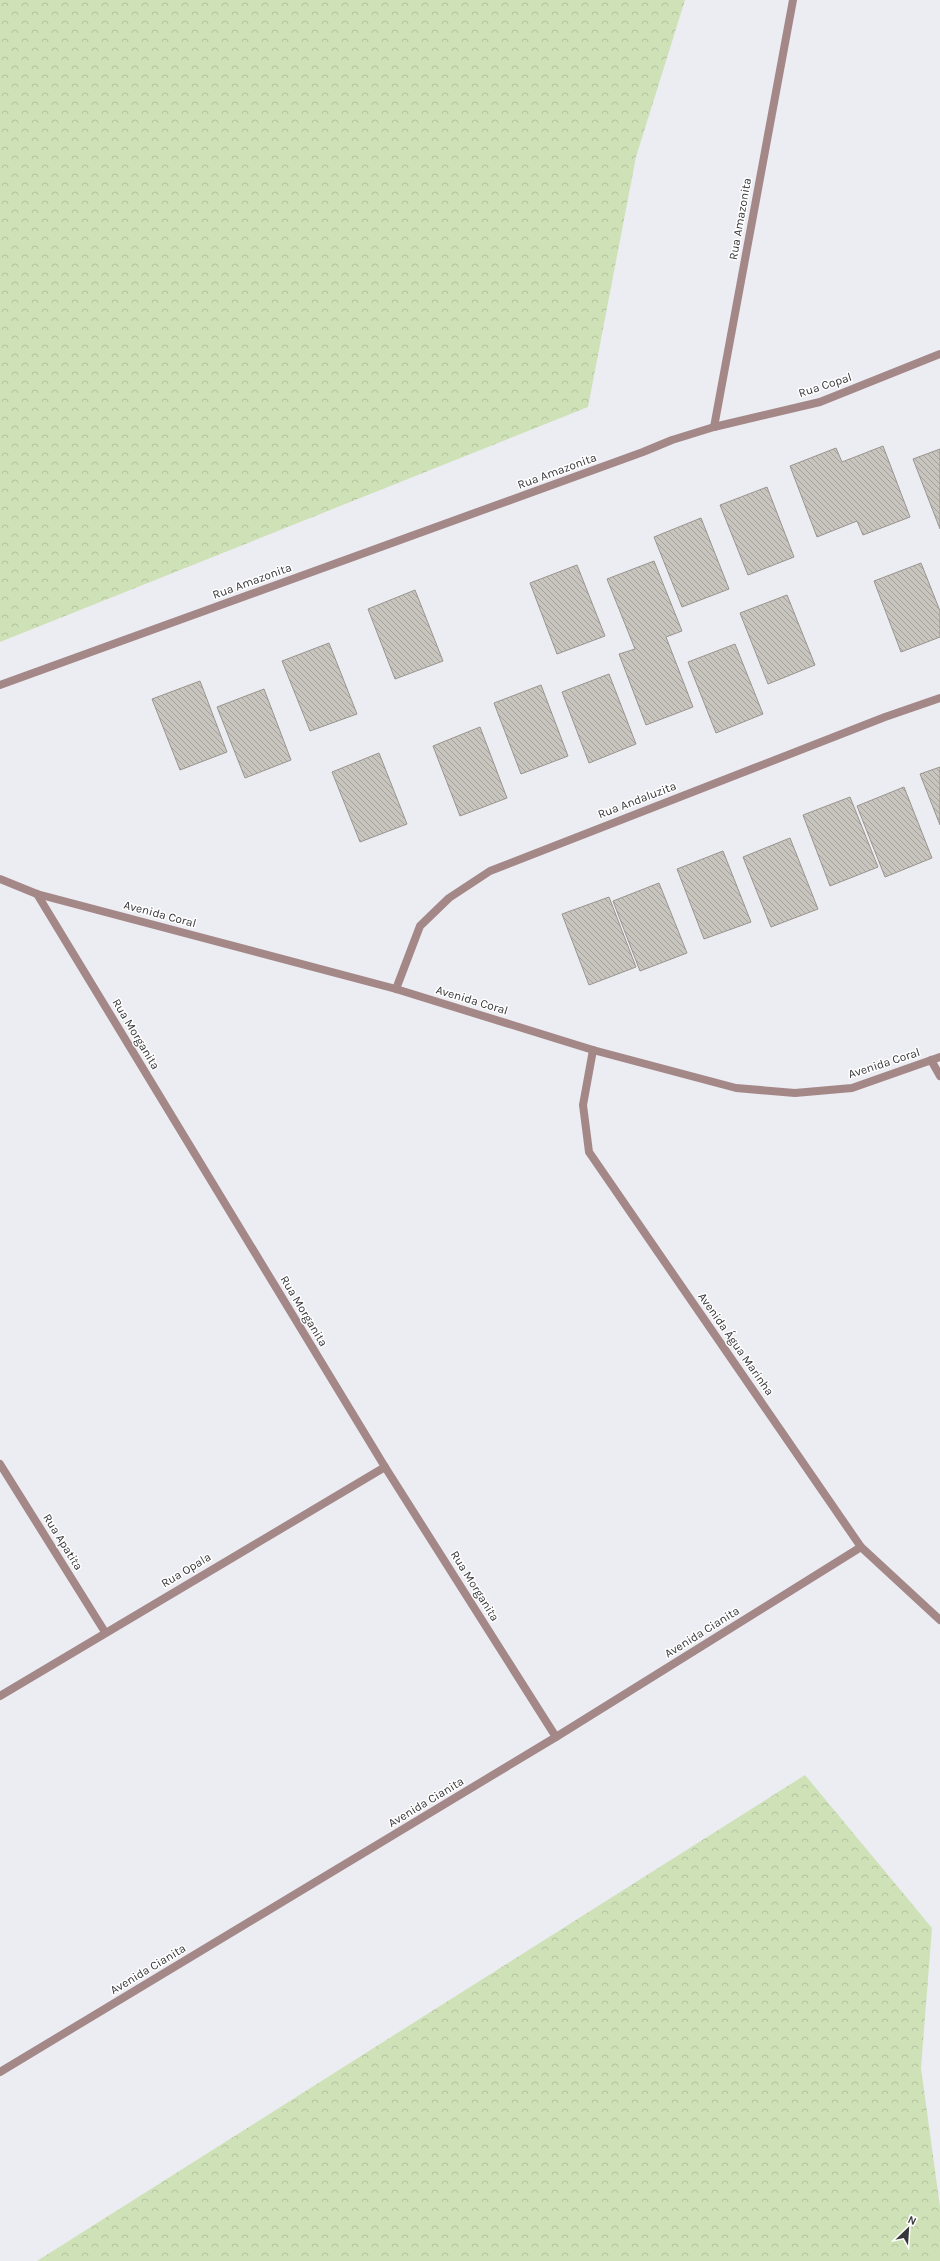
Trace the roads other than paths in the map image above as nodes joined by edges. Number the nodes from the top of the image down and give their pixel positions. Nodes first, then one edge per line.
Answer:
1 (793, 0) edge
2 (940, 354) edge
3 (714, 427) junction
4 (0, 686) edge
5 (940, 698) edge
6 (0, 878) edge
7 (37, 894) junction
8 (396, 989) junction
9 (594, 1050) junction
10 (940, 1056) edge
11 (931, 1060) junction
12 (940, 1076) edge
13 (0, 1464) edge
14 (385, 1467) junction
15 (861, 1547) junction
16 (940, 1620) edge
17 (105, 1632) junction
18 (0, 1696) edge
19 (556, 1737) junction
20 (0, 2072) edge

1 - 3 street, Rua Amazonita
2 - 3 street, Rua Copal
3 - 4 street, Rua Amazonita
5 - 8 street, Rua Andaluzita
6 - 7 street, Avenida Coral
7 - 8 street, Avenida Coral
7 - 14 street, Rua Morganita
8 - 9 street, Avenida Coral
9 - 11 street, Avenida Coral
9 - 15 street, Avenida Água Marinha
10 - 11 street, Avenida Coral
11 - 12 street
13 - 17 street, Rua Apatita
14 - 17 street, Rua Opala
14 - 19 street, Rua Morganita
15 - 16 street, Avenida Água Marinha
15 - 19 street, Avenida Cianita
17 - 18 street, Rua Opala
19 - 20 street, Avenida Cianita

